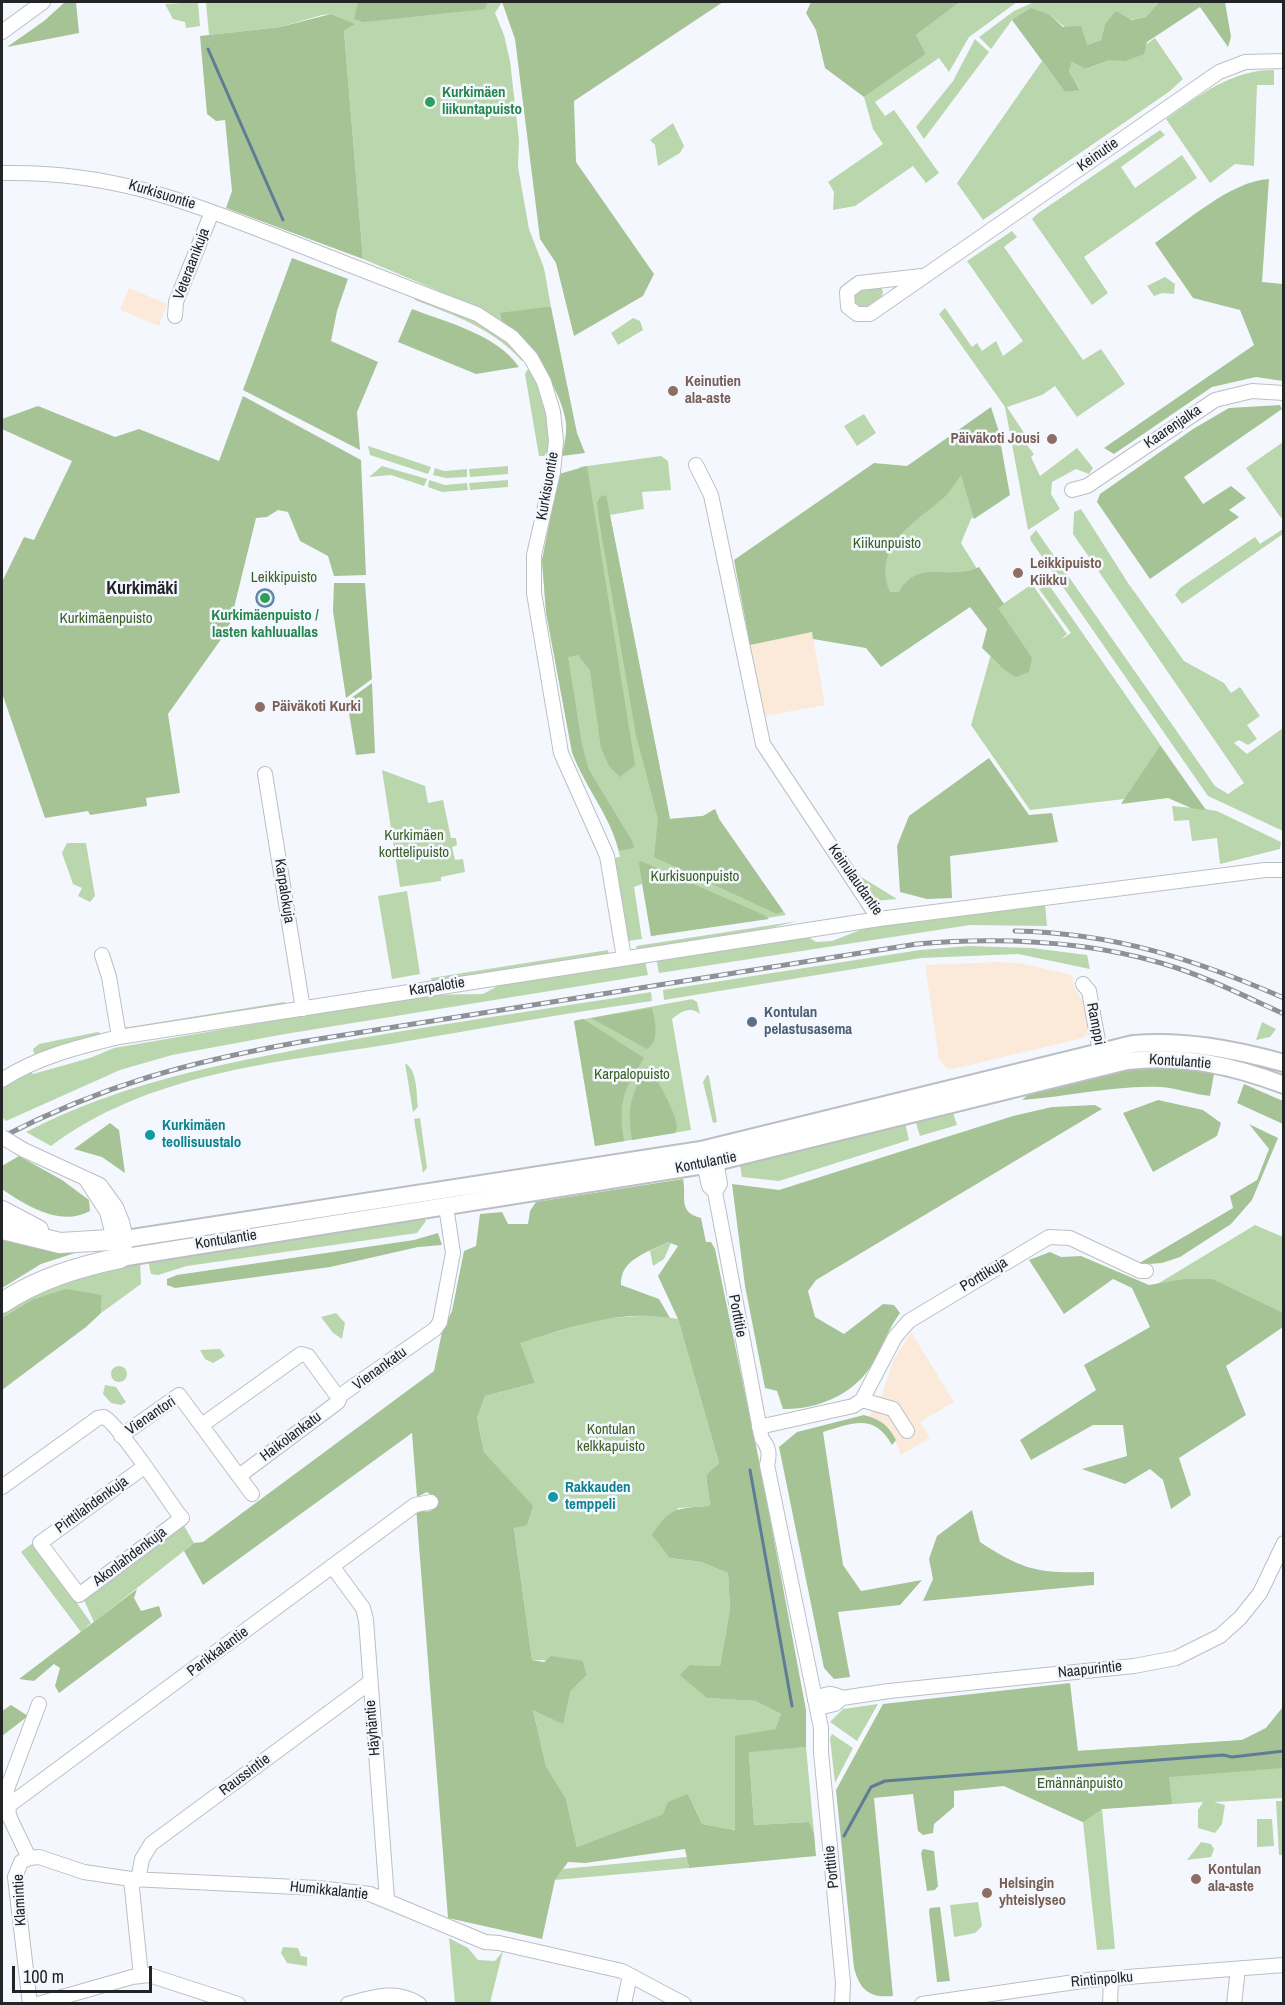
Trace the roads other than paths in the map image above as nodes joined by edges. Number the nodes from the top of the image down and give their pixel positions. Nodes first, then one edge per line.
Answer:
1 (43, 2) edge
2 (2, 32) edge
3 (1284, 61) edge
4 (2, 173) edge
5 (212, 212) junction
6 (922, 276) junction
7 (175, 316) dead end
8 (1284, 393) edge
9 (696, 465) dead end
10 (1072, 490) dead end
11 (265, 774) dead end
12 (1284, 870) edge
13 (879, 919) junction
14 (102, 955) dead end
15 (624, 958) junction
16 (1083, 984) dead end
17 (303, 1009) junction
18 (119, 1037) junction
19 (1101, 1058) junction
20 (1284, 1062) edge
21 (2, 1080) edge
22 (1284, 1085) edge
23 (2, 1137) edge
24 (709, 1156) junction
25 (446, 1206) junction
26 (2, 1211) edge
27 (2, 1229) edge
28 (80, 1243) junction
29 (120, 1246) junction
30 (1146, 1271) dead end
31 (2, 1303) edge
32 (341, 1395) junction
33 (862, 1400) junction
34 (202, 1425) junction
35 (907, 1431) dead end
36 (761, 1433) junction
37 (121, 1436) junction
38 (144, 1467) junction
39 (239, 1476) junction
40 (2, 1487) edge
41 (252, 1494) dead end
42 (431, 1502) dead end
43 (1284, 1543) edge
44 (332, 1566) junction
45 (79, 1595) joint
46 (369, 1683) junction
47 (39, 1704) dead end
48 (815, 1704) junction
49 (8, 1806) junction
50 (29, 1858) junction
51 (135, 1880) junction
52 (387, 1899) junction
53 (1284, 1965) edge
54 (1238, 1969) junction
55 (630, 1975) junction
56 (141, 1976) junction
57 (1111, 1978) junction
58 (843, 1983) junction
59 (30, 2004) edge
60 (38, 2004) edge
61 (238, 2004) edge
62 (348, 2004) edge
63 (419, 2004) edge
64 (624, 2004) edge
65 (684, 2004) edge
66 (842, 2004) edge
67 (849, 2004) edge
68 (922, 2004) edge
69 (1110, 2004) edge
70 (1234, 2004) edge

1 - 2 street
3 - 6 street, Keinutie
4 - 5 street, Kurkisuontie
5 - 7 street, Veteraanikuja
5 - 15 street, Kurkisuontie
6 - 6 street, Keinutie
8 - 10 street, Kaarenjalka
9 - 13 street, Keinulaudantie
11 - 17 street, Karpalokuja
12 - 13 street, Keinulaudantie
13 - 15 street, Karpalotie
14 - 18 street
15 - 17 street, Karpalotie
16 - 19 street, Ramppi
17 - 18 street, Karpalotie
18 - 21 street, Karpalotie
19 - 20 main road, Kontulantie
19 - 22 main road, Kontulantie
19 - 24 main road, Kontulantie
23 - 29 street, bridge
24 - 25 main road, Kontulantie
24 - 29 main road, Kontulantie
24 - 36 street, Porttitie
25 - 29 main road, Kontulantie
25 - 32 street, Vienankatu
26 - 28 highway
27 - 28 highway
28 - 29 highway
29 - 31 highway
30 - 33 street, Porttikuja
32 - 34 street, Vienankatu
32 - 39 street, Haikolankatu
33 - 35 street
33 - 36 street
34 - 37 street, Vienantori
34 - 39 street
36 - 48 street, Porttitie
37 - 38 street
37 - 40 street
38 - 45 street, Akonlahdenkuja
38 - 45 street, Pirttilahdenkuja
39 - 41 street
42 - 44 street, Parikkalantie
43 - 48 street, Naapurintie
44 - 46 street, Häyhäntie
44 - 49 street, Parikkalantie
46 - 51 street, Raussintie
46 - 52 street, Häyhäntie
47 - 49 street, Klamintie
48 - 58 street, Porttitie
49 - 50 street, Klamintie
50 - 51 street, Humikkalantie
50 - 59 street, Klamintie
51 - 52 street, Humikkalantie
51 - 56 street
52 - 55 street, Humikkalantie
53 - 54 street, Rintinpolku
54 - 57 street, Rintinpolku
54 - 70 street
55 - 64 street
55 - 65 street, Humikkalantie
56 - 60 street
56 - 61 street
57 - 68 street, Rintinpolku
57 - 69 street
58 - 66 street, Porttitie
58 - 67 street, Porttitie
62 - 63 street

